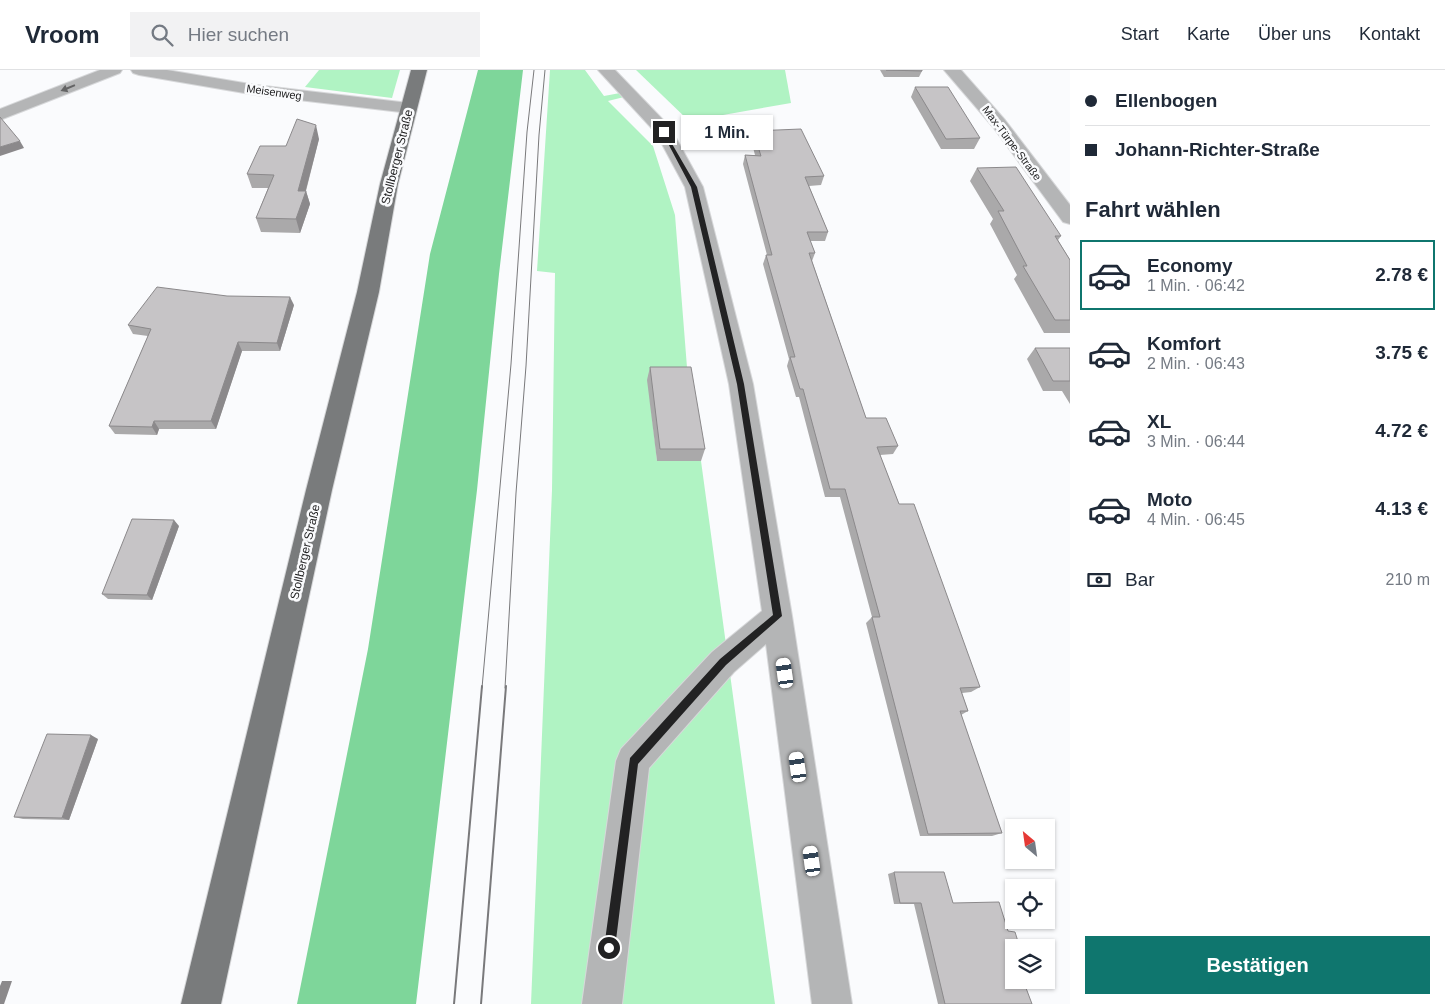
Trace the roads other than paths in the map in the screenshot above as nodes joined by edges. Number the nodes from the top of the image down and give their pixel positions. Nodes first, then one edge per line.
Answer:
1 (114, 70) edge
2 (139, 70) edge
3 (420, 70) edge
4 (428, 70) edge
5 (606, 70) edge
6 (952, 70) edge
7 (410, 104) junction
8 (0, 114) edge
9 (1070, 218) edge
10 (778, 616) junction
11 (201, 1004) edge
12 (602, 1004) edge
13 (832, 1004) edge

1 -> 8 street
2 - 7 street, Meisenweg
3 - 7 main road, Stollberger Straße
4 - 7 main road, Stollberger Straße
5 - 10 street
6 - 9 street, Max-Türpe-Straße
7 - 11 main road, Stollberger Straße
10 - 12 street
10 - 13 street

